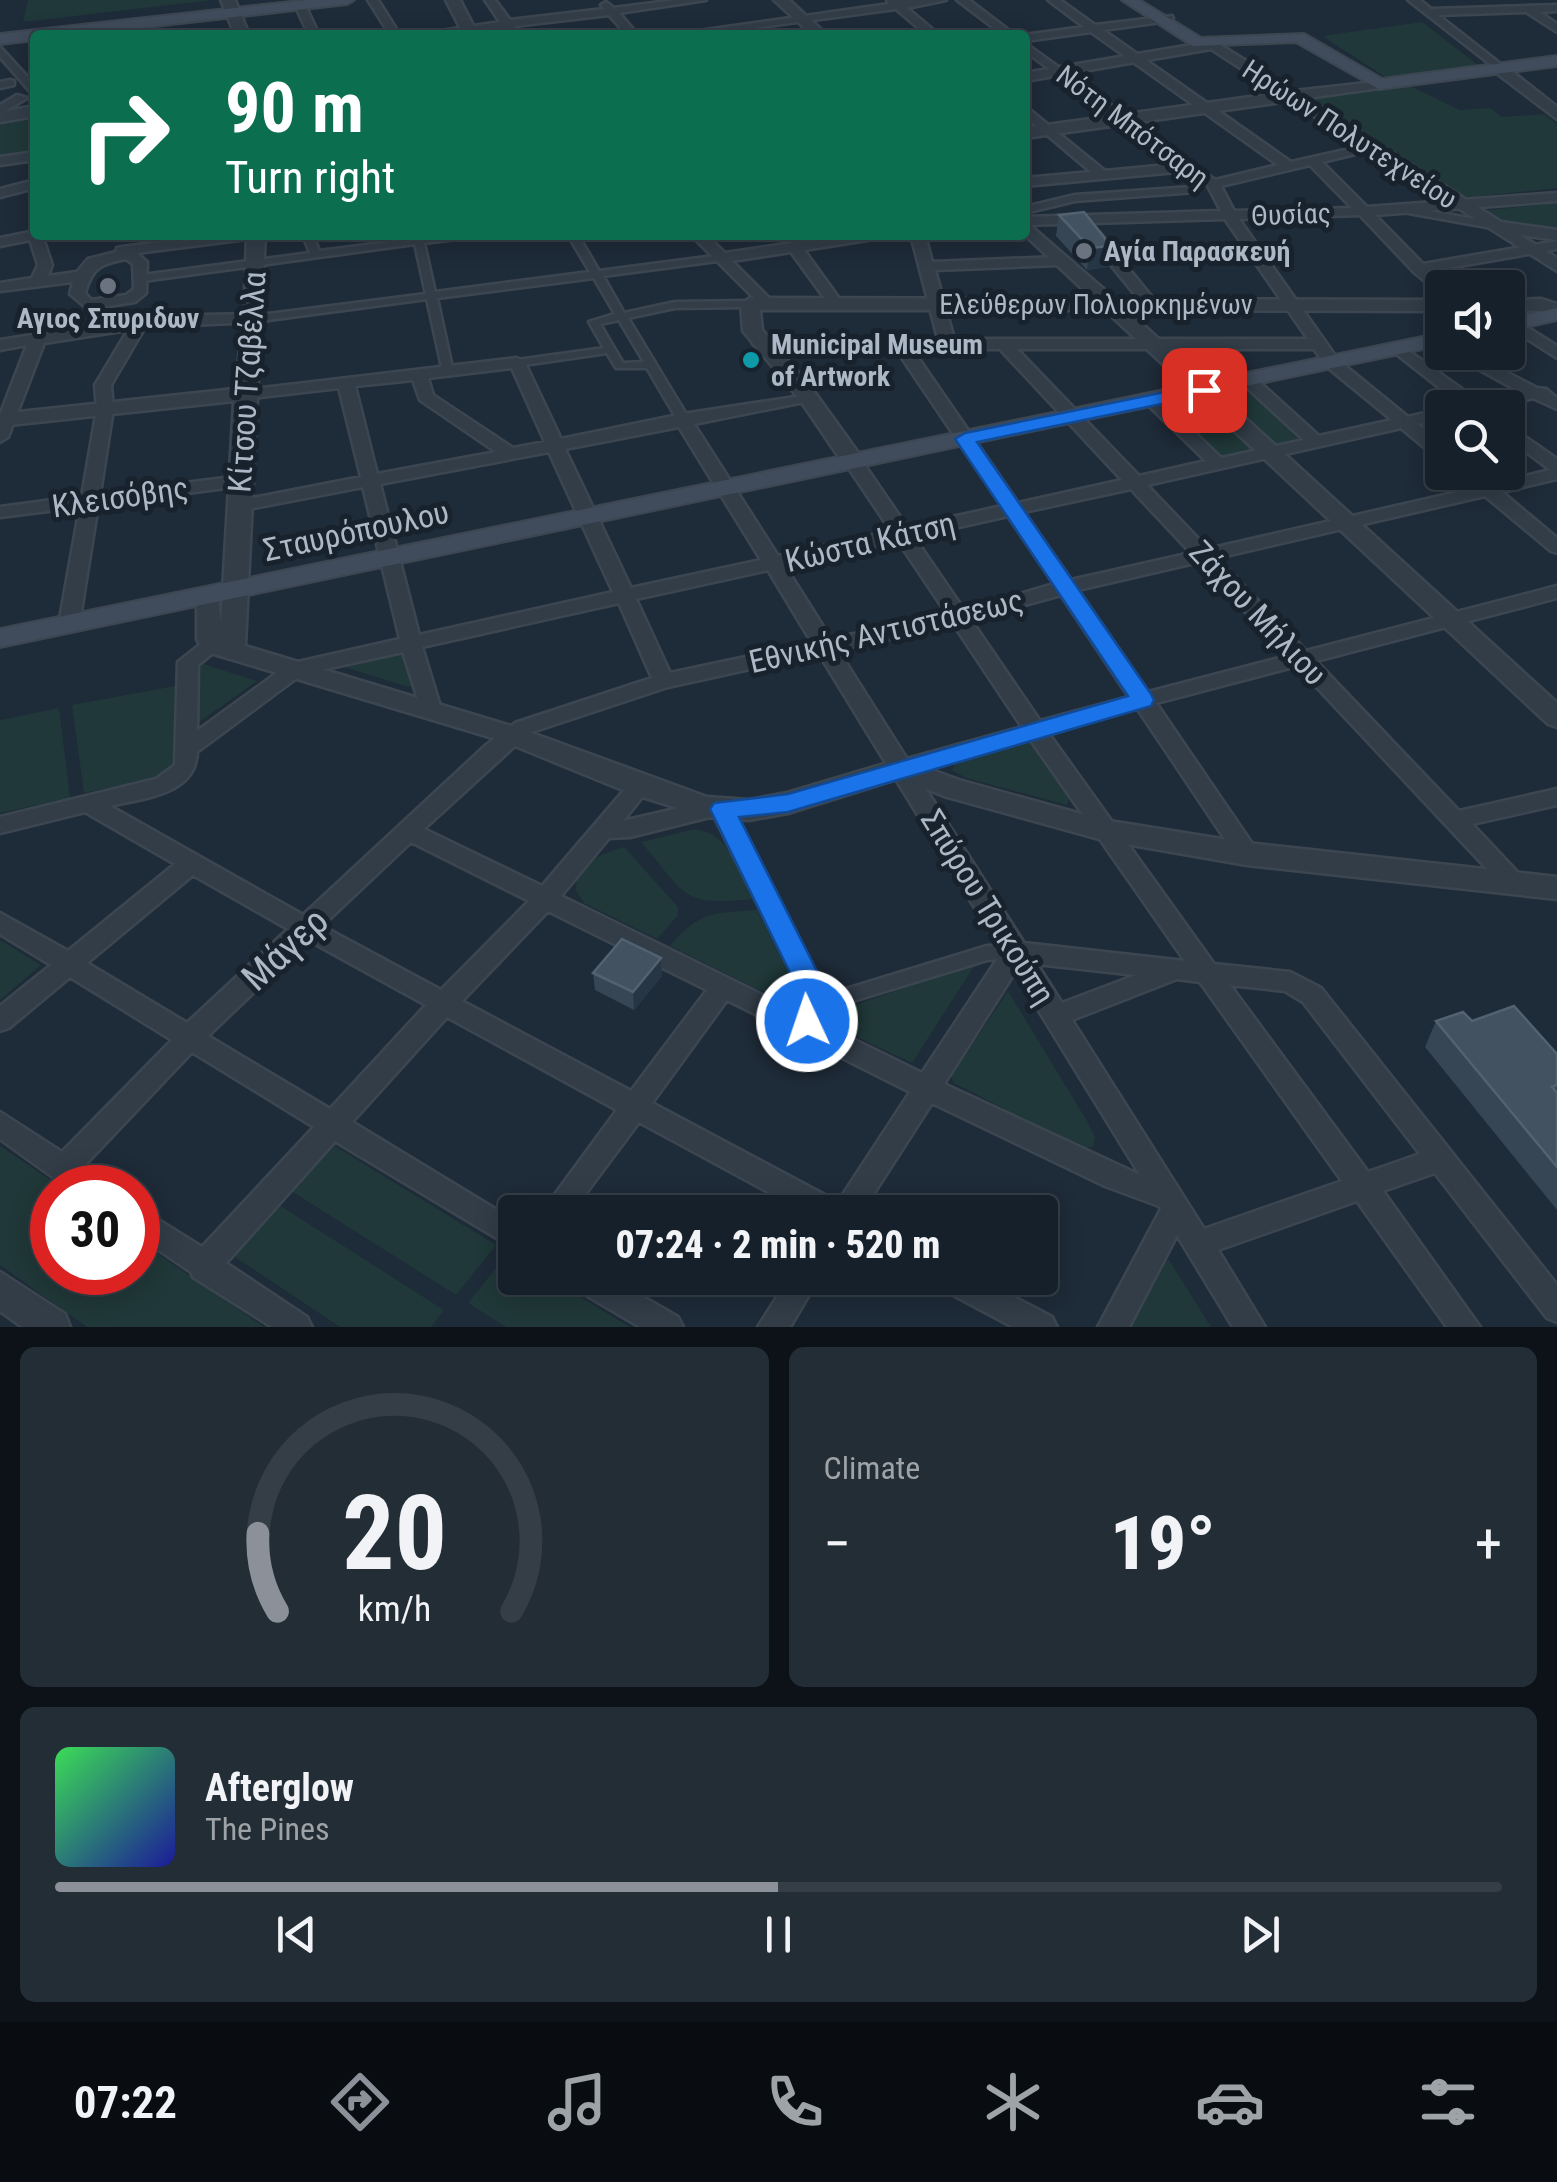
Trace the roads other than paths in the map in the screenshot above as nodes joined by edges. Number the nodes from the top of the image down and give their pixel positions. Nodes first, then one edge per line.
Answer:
1 (346, 0) edge
2 (373, 0) edge
3 (452, 0) edge
4 (490, 0) edge
5 (602, 0) edge
6 (701, 0) edge
7 (782, 0) edge
8 (941, 0) edge
9 (962, 0) edge
10 (1053, 0) edge
11 (1129, 0) edge
12 (1140, 0) edge
13 (1413, 0) edge
14 (1517, 0) edge
15 (679, 1) edge
16 (894, 3) edge
17 (300, 5) junction
18 (231, 6) edge
19 (1557, 8) edge
20 (1529, 9) junction
21 (612, 12) junction
22 (1428, 12) junction
23 (802, 18) junction
24 (1163, 18) junction
25 (507, 24) junction
26 (1092, 28) junction
27 (70, 30) edge
28 (240, 30) edge
29 (312, 30) edge
30 (392, 30) edge
31 (469, 30) edge
32 (479, 30) edge
33 (511, 30) edge
34 (628, 30) edge
35 (708, 30) edge
36 (729, 30) edge
37 (815, 30) edge
38 (928, 30) edge
39 (1003, 30) edge
40 (1557, 30) edge
41 (30, 36) edge
42 (1030, 37) edge
43 (0, 39) edge
44 (1211, 44) junction
45 (0, 50) edge
46 (1030, 50) edge
47 (1135, 58) junction
48 (1557, 61) edge
49 (1498, 68) junction
50 (0, 70) edge
51 (1060, 72) junction
52 (1030, 76) edge
53 (5, 84) edge
54 (1379, 84) junction
55 (1289, 96) junction
56 (18, 108) edge
57 (1202, 108) junction
58 (1030, 114) edge
59 (1557, 114) edge
60 (1127, 118) junction
61 (1048, 129) junction
62 (1030, 131) edge
63 (1368, 147) junction
64 (30, 157) edge
65 (0, 161) edge
66 (1314, 161) junction
67 (1192, 167) junction
68 (1290, 167) junction
69 (1102, 175) junction
70 (1030, 182) edge
71 (1214, 184) junction
72 (30, 185) edge
73 (1192, 190) dead end
74 (0, 193) edge
75 (1557, 197) edge
76 (1462, 206) junction
77 (1030, 209) edge
78 (1406, 210) junction
79 (1364, 212) junction
80 (1230, 216) junction
81 (1082, 220) junction
82 (1030, 224) edge
83 (1492, 225) junction
84 (1030, 230) edge
85 (1557, 235) edge
86 (30, 236) edge
87 (37, 240) edge
88 (194, 240) edge
89 (256, 240) edge
90 (310, 240) edge
91 (407, 240) edge
92 (418, 240) edge
93 (575, 240) edge
94 (703, 240) edge
95 (820, 240) edge
96 (919, 240) edge
97 (0, 242) edge
98 (1557, 244) edge
99 (121, 247) edge
100 (795, 247) junction
101 (1534, 251) junction
102 (316, 256) junction
103 (722, 258) junction
104 (1058, 261) junction
105 (257, 264) junction
106 (927, 266) junction
107 (1557, 266) edge
108 (1419, 269) junction
109 (1425, 275) edge
110 (82, 276) junction
111 (598, 276) junction
112 (143, 278) junction
113 (38, 282) junction
114 (0, 287) edge
115 (432, 295) junction
116 (758, 303) junction
117 (939, 303) junction
118 (1107, 303) junction
119 (106, 304) junction
120 (836, 304) junction
121 (1150, 304) junction
122 (1291, 304) junction
123 (1425, 304) edge
124 (1557, 312) edge
125 (621, 314) junction
126 (1525, 316) edge
127 (253, 319) junction
128 (140, 324) junction
129 (110, 328) junction
130 (1525, 329) edge
131 (37, 340) junction
132 (762, 344) junction
133 (900, 344) junction
134 (946, 344) junction
135 (1004, 344) junction
136 (1154, 344) junction
137 (1317, 344) junction
138 (1425, 344) edge
139 (0, 345) edge
140 (1399, 349) junction
141 (608, 350) junction
142 (1557, 353) edge
143 (1332, 363) junction
144 (518, 364) junction
145 (652, 365) junction
146 (1490, 370) edge
147 (448, 372) junction
148 (420, 376) junction
149 (1248, 380) junction
150 (346, 384) junction
151 (1557, 389) edge
152 (1204, 390) junction
153 (1453, 390) edge
154 (1536, 393) junction
155 (244, 394) junction
156 (1525, 396) edge
157 (808, 397) junction
158 (1152, 400) junction
159 (1557, 404) edge
160 (105, 409) junction
161 (1072, 416) junction
162 (1425, 418) edge
163 (684, 419) junction
164 (1404, 423) junction
165 (2, 425) edge
166 (965, 439) junction
167 (1425, 440) edge
168 (1316, 442) junction
169 (553, 444) junction
170 (1525, 444) edge
171 (1271, 452) junction
172 (509, 453) junction
173 (852, 461) junction
174 (1218, 464) junction
175 (1557, 471) edge
176 (368, 480) junction
177 (1525, 480) edge
178 (240, 481) junction
179 (1135, 483) junction
180 (725, 487) junction
181 (1489, 490) joint
182 (89, 502) junction
183 (238, 506) junction
184 (1013, 510) junction
185 (0, 512) edge
186 (587, 515) junction
187 (1347, 522) junction
188 (901, 535) junction
189 (1557, 546) edge
190 (1204, 556) junction
191 (388, 558) junction
192 (772, 564) junction
193 (1066, 588) junction
194 (222, 592) junction
195 (1557, 592) edge
196 (624, 596) junction
197 (961, 617) junction
198 (1452, 620) junction
199 (69, 624) junction
200 (0, 638) edge
201 (410, 644) junction
202 (223, 648) junction
203 (826, 648) junction
204 (1302, 658) junction
205 (296, 670) junction
206 (664, 681) junction
207 (1142, 700) junction
208 (431, 709) junction
209 (1557, 718) edge
210 (1038, 732) junction
211 (512, 735) junction
212 (186, 750) junction
213 (901, 768) junction
214 (640, 786) junction
215 (1557, 797) edge
216 (89, 804) junction
217 (718, 809) junction
218 (1454, 820) junction
219 (0, 825) edge
220 (604, 830) junction
221 (1103, 830) junction
222 (409, 831) junction
223 (1248, 854) junction
224 (190, 864) junction
225 (1514, 882) junction
226 (1557, 888) edge
227 (544, 898) junction
228 (0, 922) edge
229 (308, 928) junction
230 (1016, 952) junction
231 (70, 964) junction
232 (1178, 969) junction
233 (1206, 972) junction
234 (723, 988) junction
235 (810, 997) junction
236 (445, 1002) junction
237 (1056, 1016) junction
238 (0, 1021) edge
239 (804, 1027) junction
240 (189, 1039) junction
241 (927, 1088) junction
242 (635, 1107) junction
243 (0, 1124) edge
244 (331, 1126) junction
245 (1440, 1160) junction
246 (60, 1165) edge
247 (67, 1165) edge
248 (1362, 1190) junction
249 (569, 1195) edge
250 (798, 1195) edge
251 (857, 1195) edge
252 (1172, 1201) junction
253 (498, 1226) edge
254 (160, 1236) edge
255 (1198, 1244) junction
256 (203, 1267) junction
257 (0, 1289) edge
258 (613, 1295) edge
259 (793, 1295) edge
260 (982, 1295) edge
261 (1557, 1308) edge
262 (52, 1327) edge
263 (297, 1327) edge
264 (668, 1327) edge
265 (773, 1327) edge
266 (1042, 1327) edge
267 (1113, 1327) edge
268 (1250, 1327) edge
269 (1465, 1327) edge

1 - 17 main road
2 - 30 street
3 - 31 street
4 - 25 street
5 - 21 street
6 - 15 street
7 - 23 street
8 - 16 street
9 - 39 street
10 - 26 street
11 - 24 main road
12 - 24 main road
13 - 22 street
14 - 20 street
15 - 21 street
15 - 35 street
16 - 23 street
16 - 38 street
17 - 18 main road
17 - 29 street
18 - 27 main road
18 - 28 street
19 - 20 street
20 - 22 street
20 - 40 street
21 - 25 street
21 - 34 street
22 - 49 street
23 - 36 street
23 - 37 street
24 - 26 street
24 - 44 main road
25 - 32 street
25 - 33 street
26 - 42 street
26 - 47 street
41 - 43 main road
44 - 47 street
44 - 54 main road
44 - 55 street, Ηρώων Πολυτεχνείου
45 - 56 street
46 - 51 street, Νότη Μπότσαρη
47 - 51 street
47 - 57 street
48 - 49 main road
49 - 54 main road
49 - 59 street
50 - 53 street
51 - 52 street
51 - 60 street, Νότη Μπότσαρη
53 - 56 street
54 - 55 street
55 - 57 street
55 - 63 street, Ηρώων Πολυτεχνείου
57 - 60 street
57 - 68 street
58 - 61 street
60 - 61 street
60 - 67 street, Νότη Μπότσαρη
61 - 62 street
61 - 69 street
63 - 66 street
63 - 76 street, Ηρώων Πολυτεχνείου
64 - 65 street
66 - 68 street
66 - 79 street
67 - 69 street
67 - 71 street, Νότη Μπότσαρη
68 - 71 street
69 - 70 street
71 - 80 street, Νότη Μπότσαρη
72 - 74 street
73 - 77 street
75 - 76 street, Θυσίας
76 - 78 street, Θυσίας
76 - 83 street, Ηρώων Πολυτεχνείου
78 - 79 street, Θυσίας
78 - 83 street
79 - 80 street, Θυσίας
79 - 108 street
80 - 81 street, Θυσίας
80 - 122 street, Νότη Μπότσαρη
81 - 82 street, Θυσίας
81 - 121 street
83 - 85 street, Ηρώων Πολυτεχνείου
83 - 101 street, Ηρώων Πολυτεχνείου
84 - 104 street
86 - 97 street
87 - 113 street
88 - 99 street
89 - 105 street, Κίτσου Τζαβέλλα
90 - 102 street
91 - 102 street
92 - 115 street
93 - 111 street
94 - 103 street
95 - 100 street
96 - 106 street
98 - 101 street
99 - 110 street
99 - 112 street
100 - 103 street
100 - 120 street
101 - 107 street, Ηρώων Πολυτεχνείου
101 - 108 street
102 - 105 street
103 - 111 street
103 - 116 street
104 - 106 street
104 - 118 street
105 - 112 street
105 - 127 street, Κίτσου Τζαβέλλα
106 - 117 street
108 - 109 street
110 - 113 street
110 - 119 street
111 - 115 street
111 - 125 street
112 - 119 street
113 - 114 street
115 - 127 street
115 - 147 street
116 - 120 street, Ελεύθερων Πολιορκημένων
116 - 125 street
116 - 132 street
117 - 118 street, Ελεύθερων Πολιορκημένων
117 - 120 street, Ελεύθερων Πολιορκημένων
117 - 134 street
118 - 121 street, Ελεύθερων Πολιορκημένων
118 - 136 street
119 - 129 street
121 - 122 street, Ελεύθερων Πολιορκημένων
122 - 123 street, Ελεύθερων Πολιορκημένων
122 - 137 street, Νότη Μπότσαρη
124 - 126 main road
125 - 141 street
125 - 145 street
127 - 128 street
127 - 155 street, Κίτσου Τζαβέλλα
128 - 129 street
128 - 160 street
129 - 131 street
130 - 142 street
131 - 139 street
131 - 165 street
132 - 133 street
132 - 157 street
133 - 134 street
133 - 166 street
134 - 135 street
135 - 136 street
135 - 161 street, Ζάχου Μήλιου
136 - 137 street
136 - 152 street
137 - 143 street, Νότη Μπότσαρη
138 - 140 main road, Σταυρόπουλου
140 - 143 main road, Σταυρόπουλου
140 - 153 street
141 - 144 street
141 - 145 street
143 - 149 main road, Σταυρόπουλου
143 - 164 street, Νότη Μπότσαρη
144 - 147 street
144 - 169 street
145 - 163 street
146 - 154 street
147 - 148 street
148 - 150 street
148 - 172 street
149 - 152 main road, Σταυρόπουλου
149 - 168 street
150 - 155 street
150 - 176 street
151 - 154 street
152 - 158 main road, Σταυρόπουλου
152 - 171 street
154 - 156 street
154 - 159 street
155 - 160 street
155 - 178 street, Κίτσου Τζαβέλλα
157 - 163 street
157 - 173 street
158 - 161 main road, Σταυρόπουλου
158 - 174 street
160 - 165 street
160 - 182 street
161 - 166 main road, Σταυρόπουλου
161 - 179 street, Ζάχου Μήλιου
162 - 164 street, Κώστα Κάτση
163 - 169 street
163 - 180 street, Σπύρου Τρικούπη
164 - 167 street, Νότη Μπότσαρη
164 - 168 street, Κώστα Κάτση
166 - 173 main road, Σταυρόπουλου
166 - 184 street
168 - 171 street, Κώστα Κάτση
169 - 172 street
169 - 186 street
170 - 175 street
171 - 174 street, Κώστα Κάτση
171 - 187 street
172 - 176 street
173 - 180 main road, Σταυρόπουλου
173 - 188 street
174 - 179 street, Κώστα Κάτση
175 - 177 street, Εθνικής Αντιστάσεως
176 - 183 street
176 - 191 street
178 - 182 street, Κλεισόβης
178 - 183 street, Κίτσου Τζαβέλλα
179 - 184 street, Κώστα Κάτση
179 - 190 street, Ζάχου Μήλιου
180 - 186 main road, Σταυρόπουλου
180 - 192 street, Σπύρου Τρικούπη
181 - 187 street, Εθνικής Αντιστάσεως
181 - 189 street
182 - 185 street, Κλεισόβης
182 - 199 street
183 - 194 street, Κίτσου Τζαβέλλα
184 - 188 street, Κώστα Κάτση
184 - 193 street
186 - 191 main road, Σταυρόπουλου
186 - 196 street
187 - 190 street, Εθνικής Αντιστάσεως
187 - 198 street
188 - 192 street, Κώστα Κάτση
188 - 197 street
190 - 193 street, Εθνικής Αντιστάσεως
190 - 204 street, Ζάχου Μήλιου
191 - 194 main road, Σταυρόπουλου
191 - 201 street
192 - 196 street, Κώστα Κάτση
192 - 203 street, Σπύρου Τρικούπη
193 - 197 street, Εθνικής Αντιστάσεως
193 - 207 street
194 - 199 main road, Σταυρόπουλου
194 - 202 street, Κίτσου Τζαβέλλα
195 - 198 street
196 - 201 street, Κώστα Κάτση
196 - 206 street
197 - 203 street, Εθνικής Αντιστάσεως
197 - 210 street
198 - 204 street
198 - 209 street
199 - 200 main road, Σταυρόπουλου
201 - 205 street, Κώστα Κάτση
201 - 208 street
202 - 205 street
202 - 212 street
203 - 206 street, Εθνικής Αντιστάσεως
203 - 213 street, Σπύρου Τρικούπη
204 - 207 street
204 - 218 street, Ζάχου Μήλιου
205 - 208 street
205 - 212 street
206 - 211 street, Εθνικής Αντιστάσεως
207 - 210 street
207 - 223 street
208 - 211 street
210 - 213 street
210 - 221 street
211 - 214 street
211 - 222 street, Μάγερ
212 - 216 street
213 - 217 street
213 - 221 street
213 - 230 street, Σπύρου Τρικούπη
214 - 217 street
214 - 220 street
215 - 218 street
216 - 219 street
216 - 224 street
217 - 220 street
217 - 235 street
218 - 225 street, Ζάχου Μήλιου
220 - 227 street
221 - 223 street
221 - 233 street
222 - 227 street
222 - 229 street, Μάγερ
223 - 225 street
224 - 229 street
224 - 231 street
225 - 226 street
227 - 234 street
227 - 236 street
228 - 231 street
229 - 236 street
229 - 240 street, Μάγερ
230 - 232 street
230 - 235 street
230 - 237 street, Σπύρου Τρικούπη
230 - 241 street
231 - 238 street
231 - 240 street
232 - 233 street
232 - 237 street
233 - 245 street
233 - 248 street
234 - 239 street
234 - 242 street
235 - 239 street
236 - 242 street
236 - 244 street
237 - 252 street, Σπύρου Τρικούπη
239 - 241 street
240 - 244 street
240 - 247 street, Μάγερ
241 - 251 street
241 - 252 street
242 - 249 street
242 - 250 street
243 - 246 street
244 - 253 street
244 - 256 street
245 - 248 street
245 - 261 street
248 - 255 street
248 - 269 street
252 - 255 street, Σπύρου Τρικούπη
252 - 267 street
254 - 256 street
255 - 268 street, Σπύρου Τρικούπη
256 - 263 street
257 - 262 street
258 - 264 street
259 - 265 street
260 - 266 street

